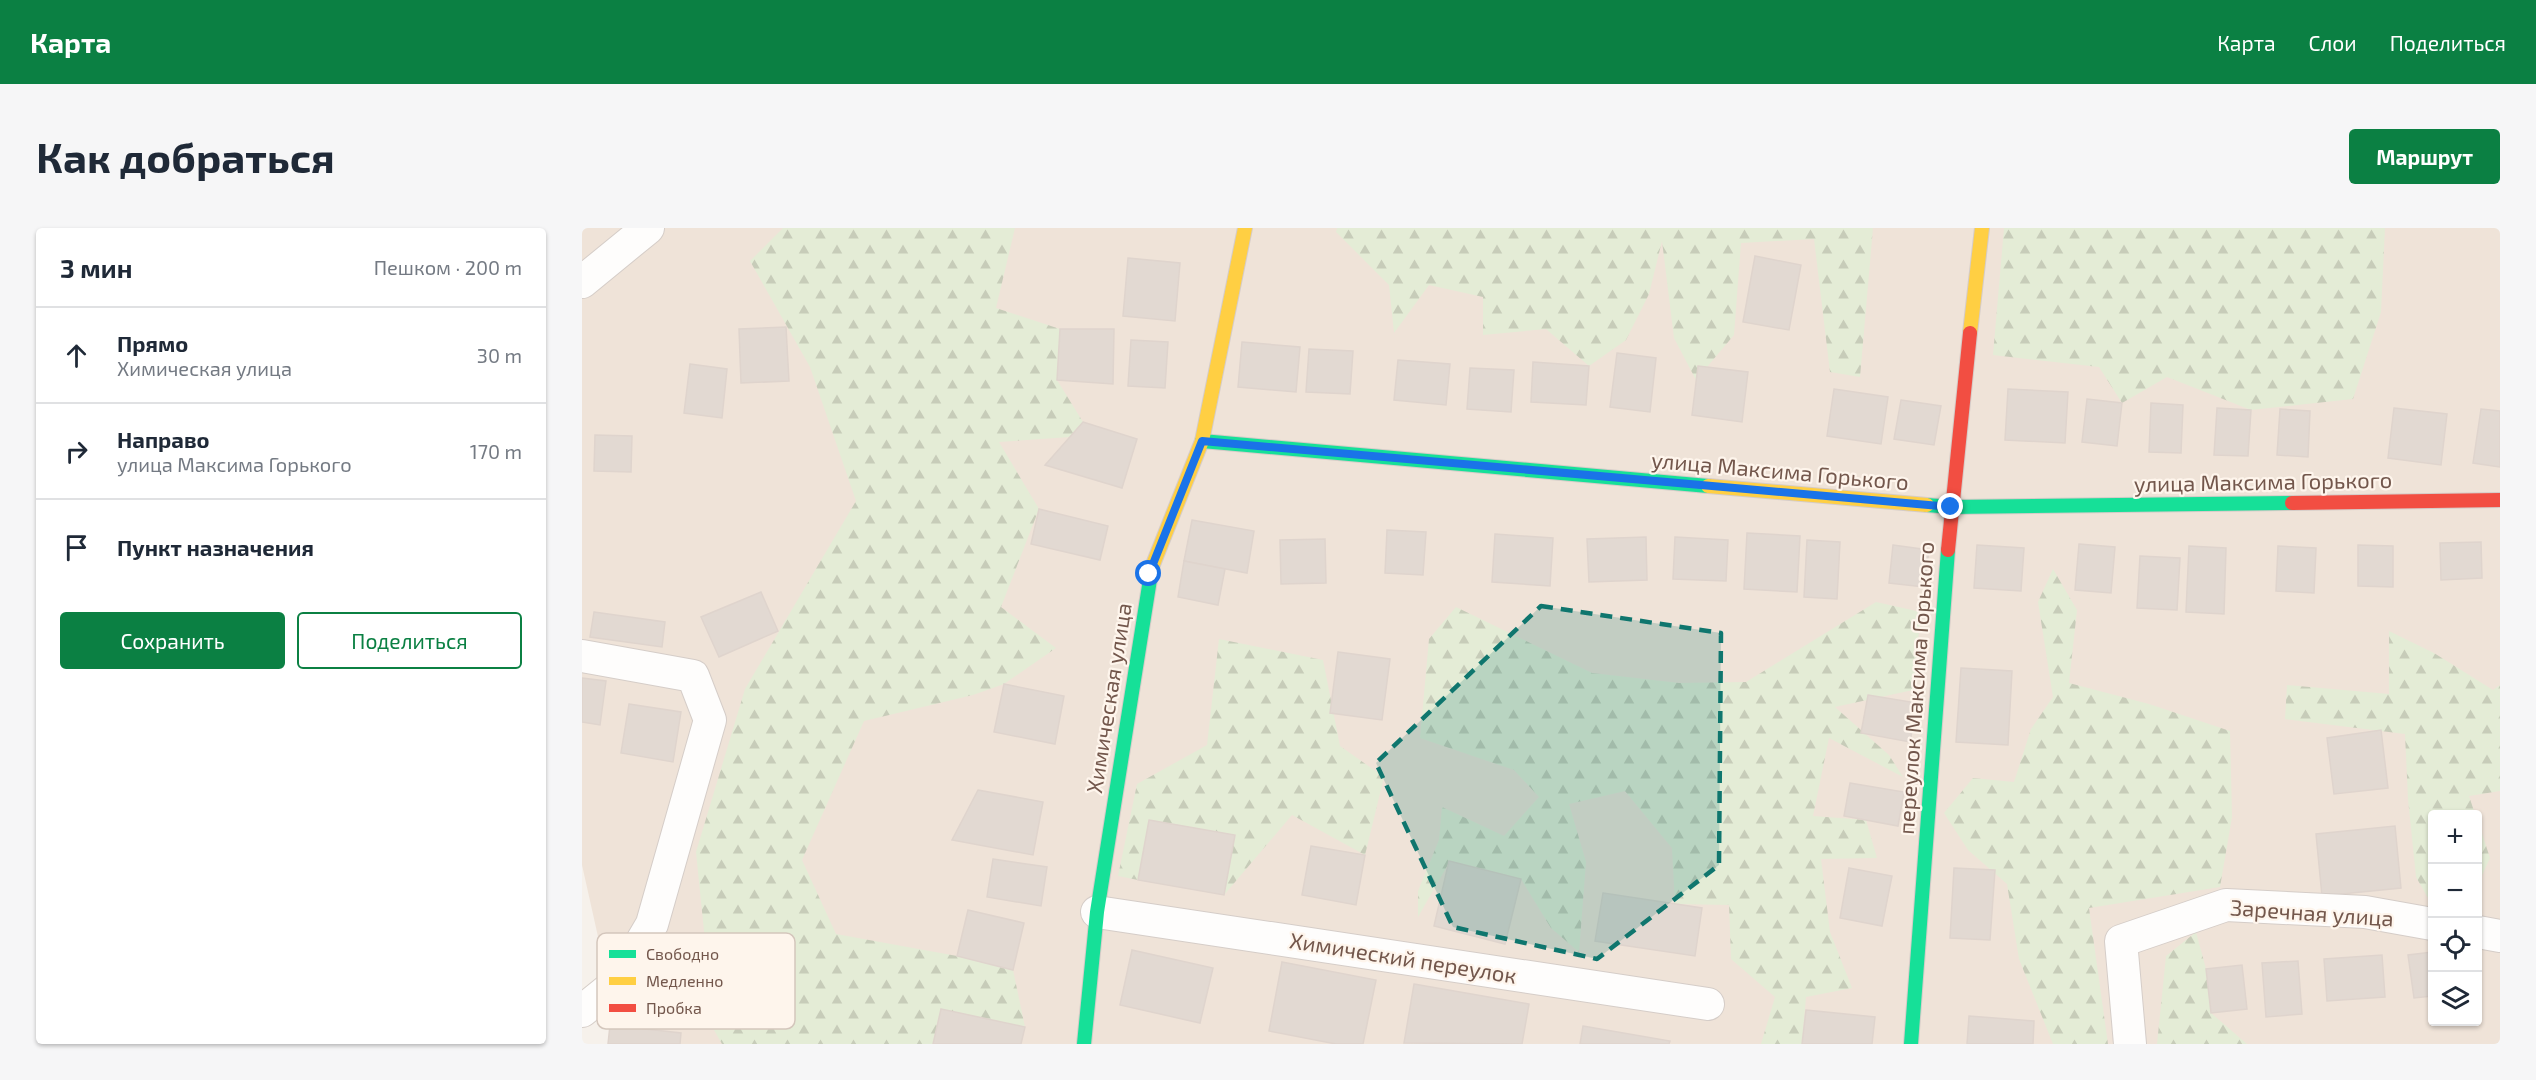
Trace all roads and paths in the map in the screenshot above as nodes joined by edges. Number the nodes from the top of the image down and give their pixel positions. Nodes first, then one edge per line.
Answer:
1 (648, 228) edge
2 (1245, 228) edge
3 (1982, 228) edge
4 (582, 282) edge
5 (1202, 441) junction
6 (2500, 500) edge
7 (1951, 507) junction
8 (582, 656) edge
9 (1097, 912) junction
10 (2428, 923) edge
11 (647, 933) edge
12 (2482, 933) edge
13 (2500, 936) edge
14 (597, 999) edge
15 (1708, 1004) dead end
16 (582, 1011) edge
17 (1084, 1044) edge
18 (1911, 1044) edge
19 (2130, 1044) edge

1 - 4 street
2 - 5 street, Химическая улица
3 - 7 street, переулок Максима Горького
5 - 7 street, улица Максима Горького
5 - 9 street, Химическая улица
6 - 7 street, улица Максима Горького
7 - 18 street, переулок Максима Горького
8 - 11 street
9 - 15 street, Химический переулок
9 - 17 street, Химическая улица
10 - 19 street, Заречная улица
12 - 13 street
14 - 16 street

